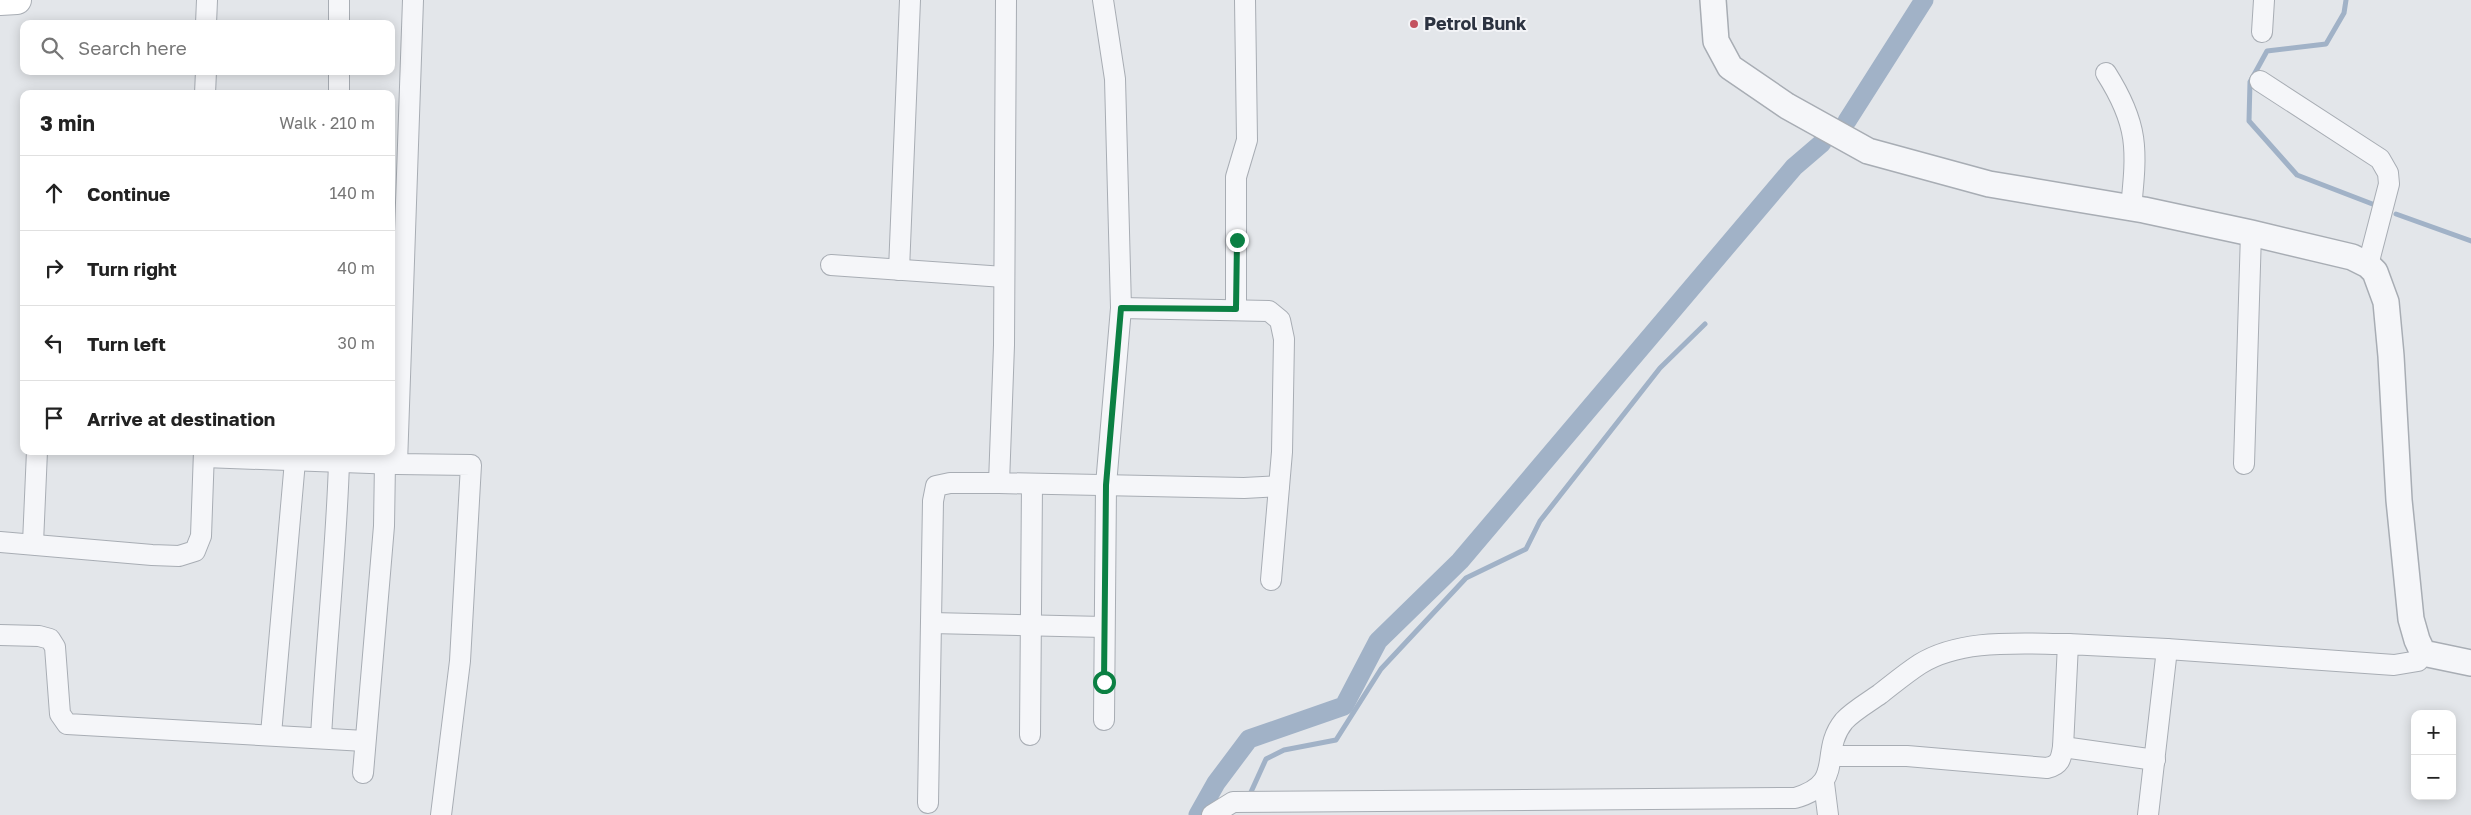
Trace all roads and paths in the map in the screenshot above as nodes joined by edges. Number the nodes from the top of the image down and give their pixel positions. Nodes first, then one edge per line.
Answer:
1 (207, 0) edge
2 (340, 0) edge
3 (413, 0) edge
4 (910, 0) edge
5 (1006, 0) edge
6 (1103, 0) edge
7 (1245, 0) edge
8 (1713, 0) edge
9 (2264, 0) edge
10 (206, 20) edge
11 (339, 20) edge
12 (2262, 32) dead end
13 (2106, 73) dead end
14 (206, 75) edge
15 (339, 75) edge
16 (2260, 81) dead end
17 (205, 90) edge
18 (339, 90) edge
19 (2130, 208) junction
20 (2251, 233) junction
21 (831, 265) dead end
22 (2368, 265) junction
23 (899, 270) junction
24 (1004, 277) junction
25 (1121, 308) junction
26 (1236, 309) junction
27 (395, 379) edge
28 (37, 455) edge
29 (204, 455) edge
30 (217, 455) edge
31 (391, 455) edge
32 (295, 461) junction
33 (339, 463) junction
34 (391, 463) junction
35 (2244, 464) dead end
36 (999, 483) junction
37 (1032, 484) junction
38 (1106, 485) junction
39 (1279, 486) junction
40 (0, 542) edge
41 (33, 543) junction
42 (1270, 580) dead end
43 (930, 623) junction
44 (1031, 626) junction
45 (1104, 627) junction
46 (0, 635) edge
47 (2068, 644) junction
48 (2167, 649) junction
49 (2424, 653) junction
50 (2471, 663) edge
51 (1104, 720) dead end
52 (271, 734) junction
53 (1030, 735) dead end
54 (321, 737) junction
55 (365, 740) junction
56 (2064, 747) junction
57 (1831, 756) junction
58 (2155, 760) junction
59 (363, 773) dead end
60 (1824, 783) junction
61 (928, 803) dead end
62 (441, 815) edge
63 (1212, 815) edge
64 (1828, 815) edge
65 (2148, 815) edge

1 - 10 street
2 - 11 street
3 - 27 street
4 - 23 street
5 - 24 street
6 - 25 street
7 - 26 street
8 - 19 street
9 - 12 street
13 - 19 street
14 - 17 street
15 - 18 street
16 - 22 street
19 - 20 street
20 - 22 street
20 - 35 street
21 - 23 street
22 - 49 street
23 - 24 street
24 - 36 street
25 - 26 street
25 - 38 street
26 - 39 street
28 - 41 street
29 - 41 street
30 - 32 street
31 - 34 street
32 - 33 street
32 - 52 street
33 - 34 street
33 - 54 street
34 - 55 street
34 - 62 street
36 - 37 street
36 - 43 street
37 - 38 street
37 - 44 street
38 - 39 street
38 - 45 street
39 - 42 street
40 - 41 street
43 - 44 street
43 - 61 street
44 - 45 street
44 - 53 street
45 - 51 street
46 - 52 street
47 - 48 street
47 - 56 street
47 - 57 street
48 - 49 street
48 - 58 street
49 - 50 street
52 - 54 street
54 - 55 street
55 - 59 street
56 - 57 street
56 - 58 street
57 - 60 street
58 - 65 street
60 - 63 street
60 - 64 street

